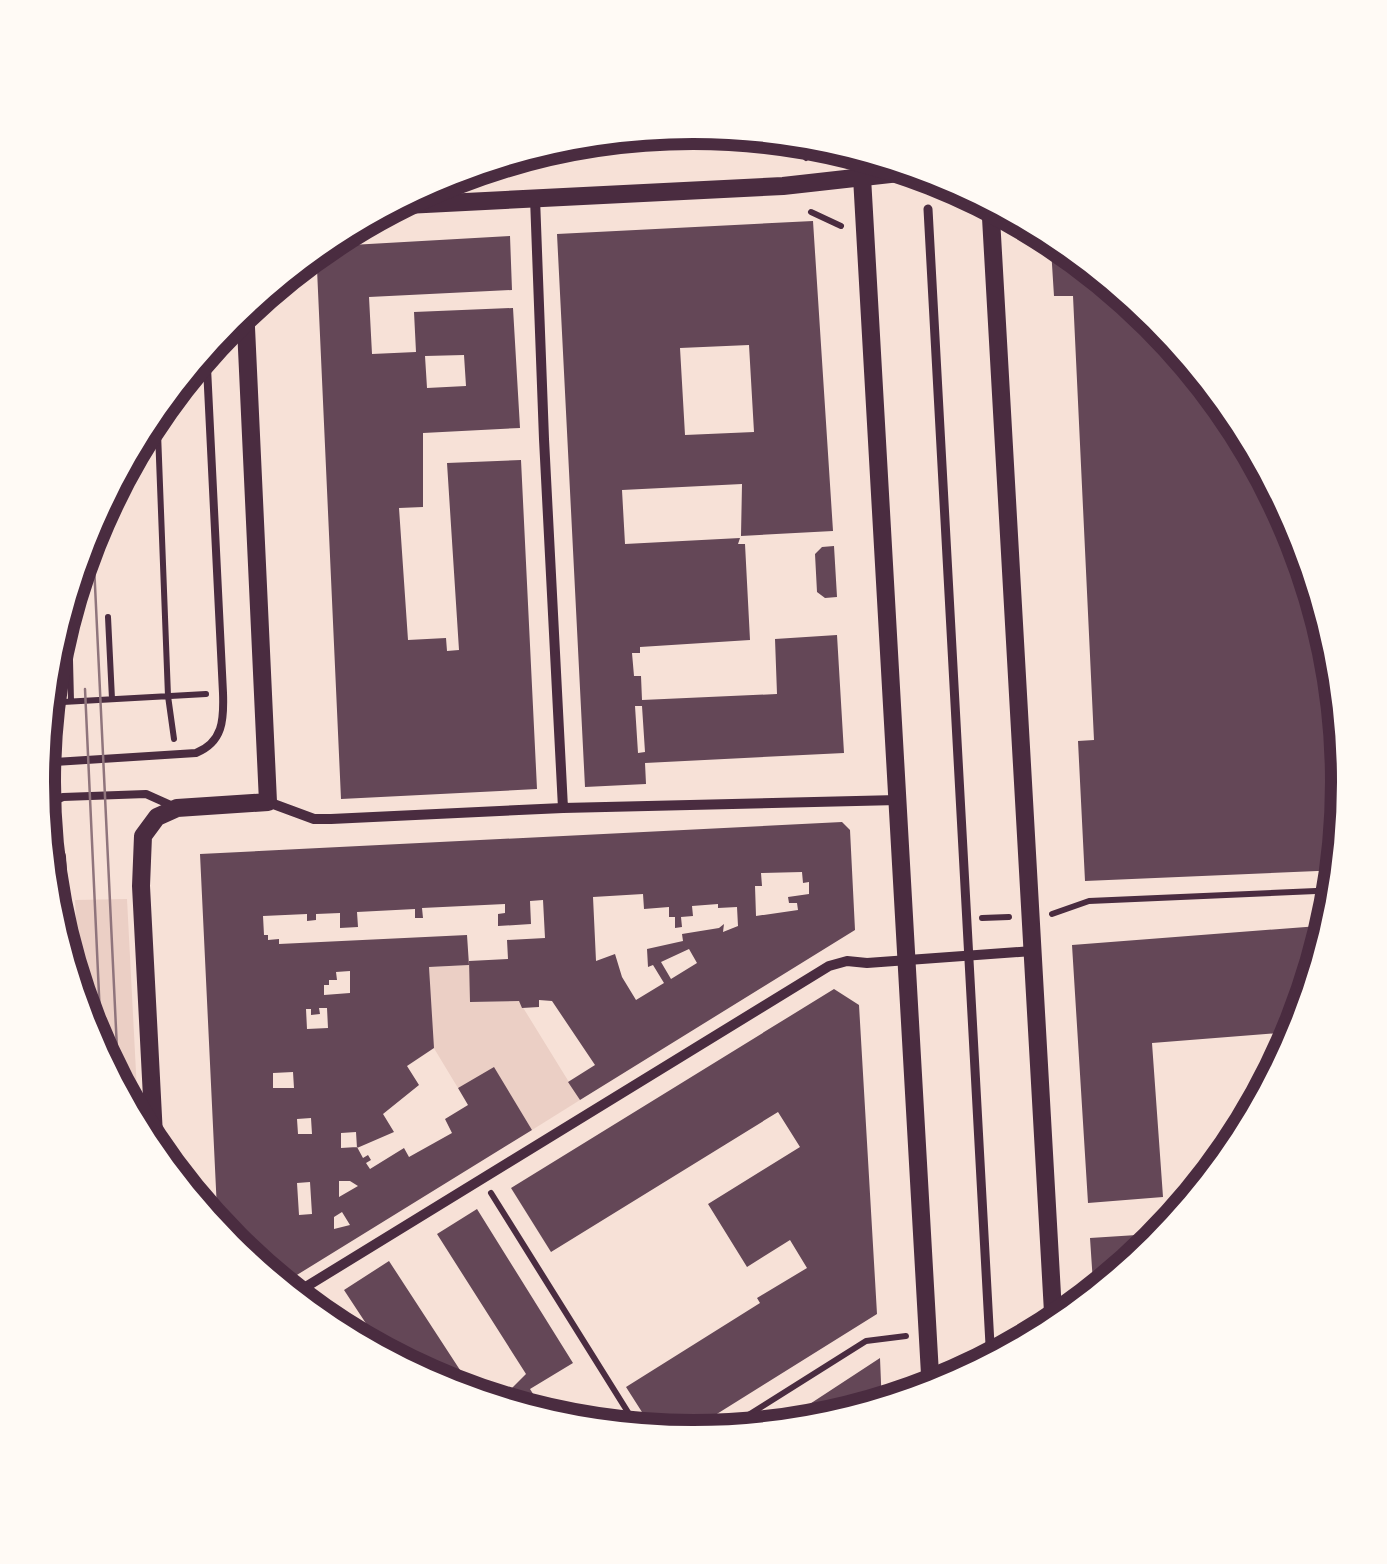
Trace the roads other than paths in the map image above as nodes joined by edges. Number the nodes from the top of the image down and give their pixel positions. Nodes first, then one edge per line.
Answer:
1 (889, 174) edge
2 (862, 177) junction
3 (536, 198) junction
4 (422, 204) edge
5 (928, 209) dead end
6 (991, 217) edge
7 (246, 327) edge
8 (207, 368) edge
9 (55, 761) edge
10 (55, 800) edge
11 (898, 800) junction
12 (268, 802) junction
13 (177, 808) junction
14 (563, 808) junction
15 (1032, 950) junction
16 (969, 954) junction
17 (908, 959) junction
18 (153, 1121) edge
19 (304, 1288) edge
20 (1053, 1310) edge
21 (990, 1347) edge
22 (930, 1375) edge

1 - 2 street
2 - 3 street
2 - 11 street
3 - 4 street
3 - 14 street
5 - 16 street
6 - 15 street
7 - 12 street
8 - 9 lane
10 - 13 lane
11 - 14 street
11 - 17 street
12 - 13 street
12 - 14 street
13 - 18 street
15 - 16 street
15 - 20 street
16 - 17 street
16 - 21 street
17 - 19 street
17 - 22 street

